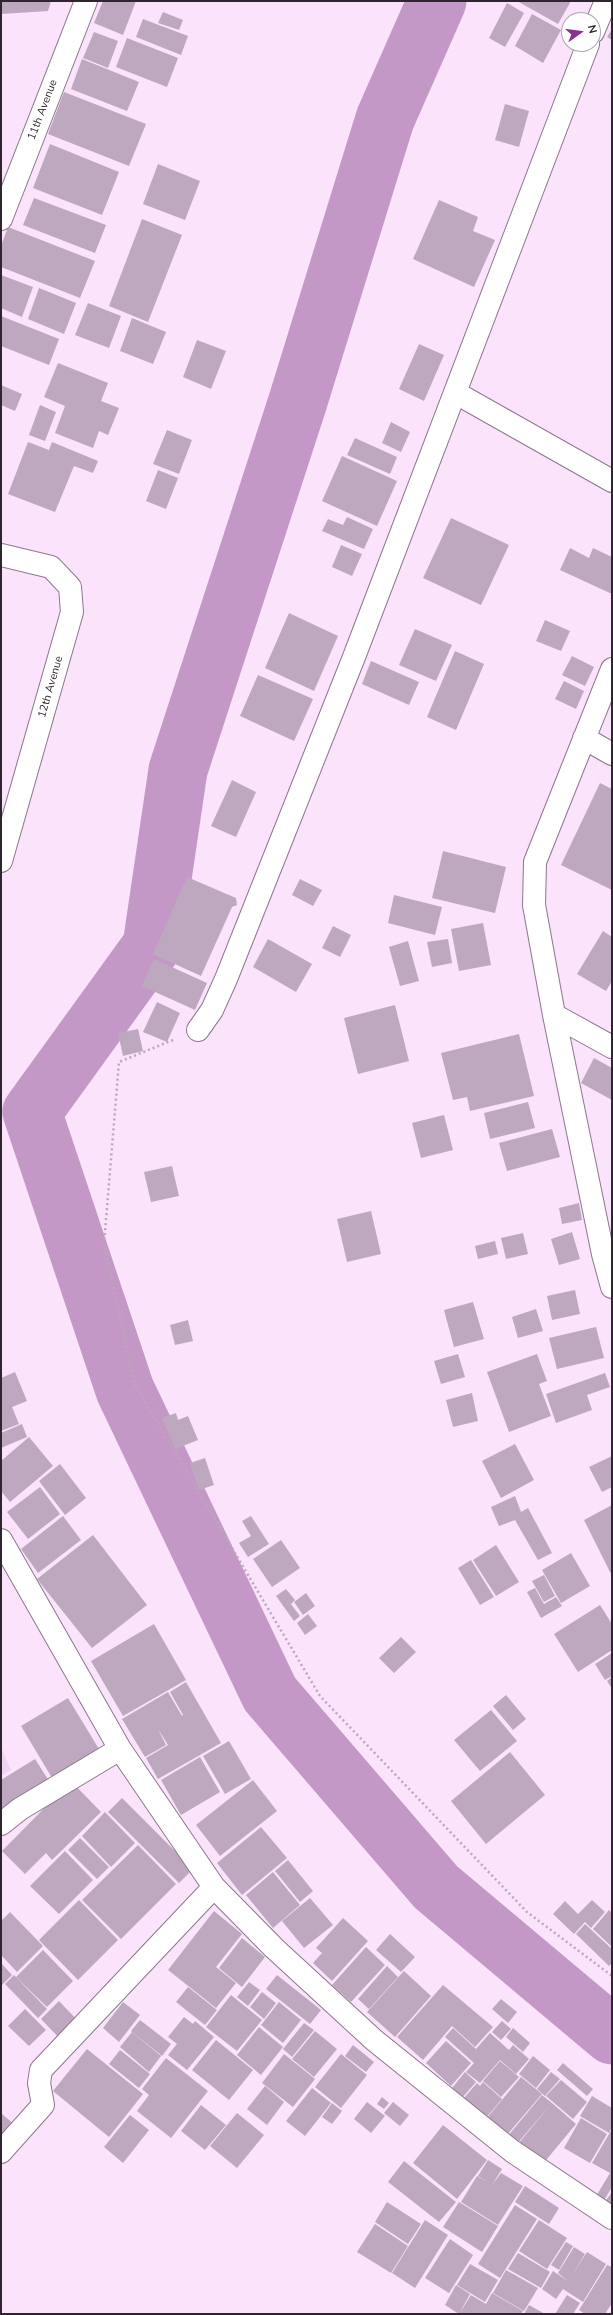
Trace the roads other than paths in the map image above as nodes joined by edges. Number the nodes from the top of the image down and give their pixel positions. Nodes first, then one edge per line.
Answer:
1 (86, 1) edge
2 (606, 1) edge
3 (601, 13) edge
4 (585, 52) edge
5 (1, 219) edge
6 (456, 393) junction
7 (612, 481) edge
8 (1, 555) edge
9 (612, 669) edge
10 (584, 738) junction
11 (612, 754) edge
12 (1, 861) edge
13 (554, 1015) junction
14 (198, 1030) road end
15 (612, 1047) edge
16 (612, 1287) edge
17 (1, 1540) edge
18 (120, 1749) junction
19 (1, 1824) edge
20 (214, 1886) junction
21 (1, 2152) edge
22 (612, 2218) edge

1 - 5 street, 11th Avenue
2 - 3 street
4 - 6 street
6 - 7 street
6 - 14 street
8 - 12 street, 12th Avenue
9 - 10 street
10 - 11 street
10 - 13 street
13 - 15 street
13 - 16 street
17 - 18 street
18 - 19 street
18 - 20 street
20 - 21 street
20 - 22 street

